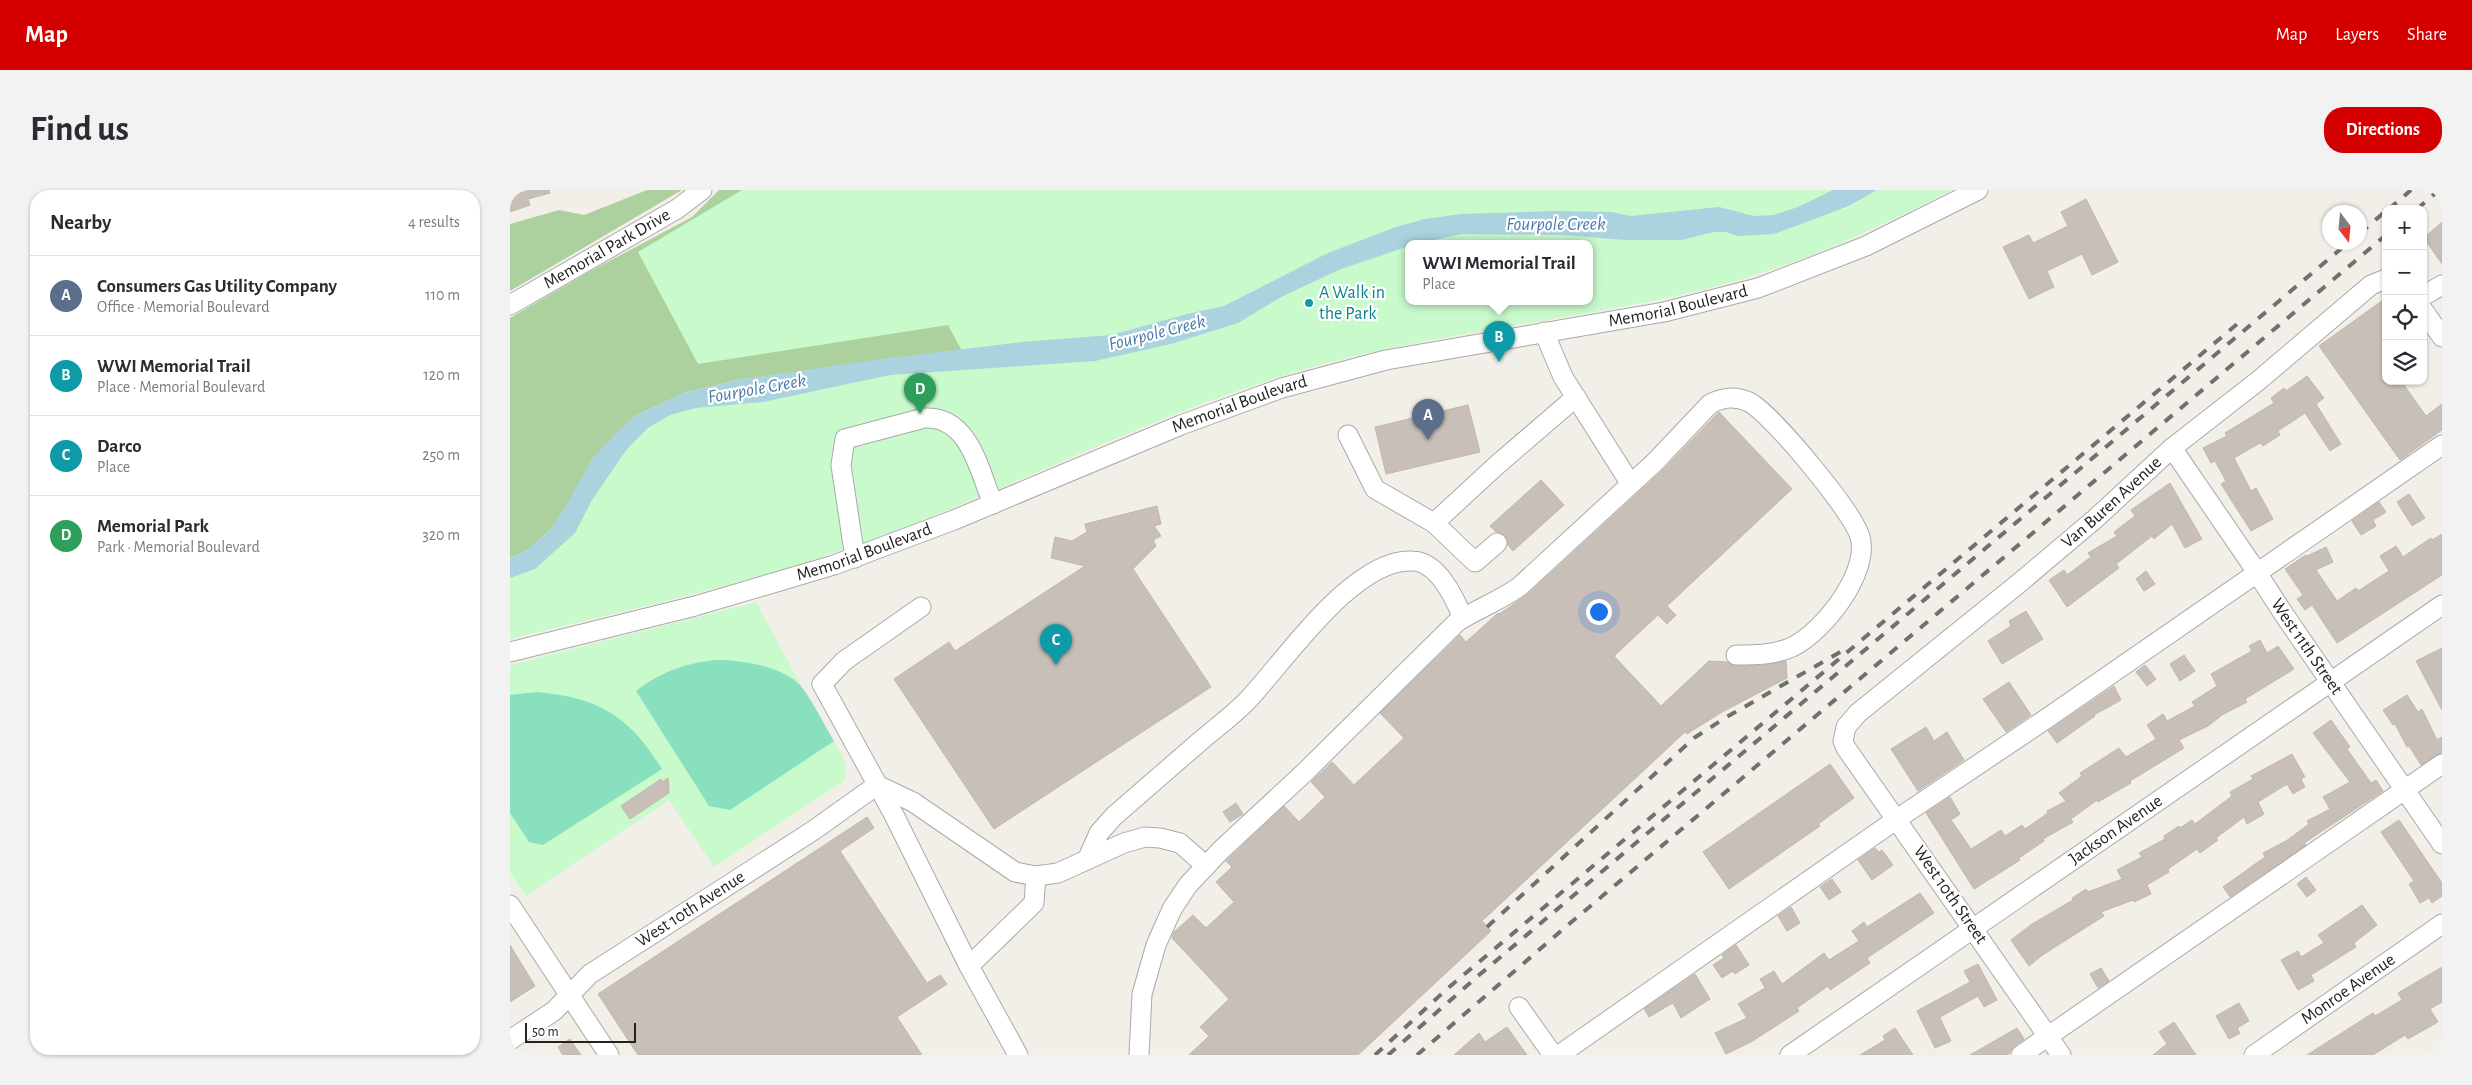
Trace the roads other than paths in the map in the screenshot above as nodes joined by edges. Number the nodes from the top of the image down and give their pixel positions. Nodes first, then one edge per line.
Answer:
1 (702, 190) edge
2 (1978, 190) edge
3 (2382, 280) edge
4 (2442, 285) edge
5 (2425, 295) edge
6 (510, 305) edge
7 (2427, 316) edge
8 (1544, 332) junction
9 (2442, 337) edge
10 (1576, 397) junction
11 (1348, 435) dead end
12 (2442, 445) edge
13 (2172, 448) junction
14 (1630, 482) junction
15 (993, 504) junction
16 (1434, 523) junction
17 (1497, 543) dead end
18 (855, 558) junction
19 (2258, 573) junction
20 (2442, 605) edge
21 (921, 607) dead end
22 (1464, 618) junction
23 (510, 652) edge
24 (1736, 655) dead end
25 (2330, 682) junction
26 (1844, 734) joint
27 (2442, 764) edge
28 (877, 785) junction
29 (2406, 789) junction
30 (1896, 819) junction
31 (2442, 844) edge
32 (1088, 860) junction
33 (1206, 866) junction
34 (1036, 876) junction
35 (510, 905) edge
36 (2442, 924) edge
37 (1973, 928) junction
38 (969, 966) junction
39 (571, 996) junction
40 (1519, 1007) dead end
41 (2048, 1038) junction
42 (510, 1040) edge
43 (609, 1055) edge
44 (1018, 1055) edge
45 (1139, 1055) edge
46 (1552, 1055) edge
47 (1559, 1055) edge
48 (1790, 1055) edge
49 (2021, 1055) edge
50 (2060, 1055) edge
51 (2254, 1055) edge

1 - 6 street, Memorial Park Drive
2 - 8 street, Memorial Boulevard
3 - 13 street, Van Buren Avenue
4 - 5 street
7 - 9 street
8 - 10 street
8 - 15 street, Memorial Boulevard
10 - 14 street
10 - 16 street
11 - 16 street
12 - 19 street
13 - 19 street, West 11th Street
13 - 26 street, Van Buren Avenue
14 - 22 street
14 - 24 street
15 - 18 street, Memorial Boulevard
15 - 18 street
16 - 17 street
18 - 23 street, Memorial Boulevard
19 - 25 street, West 11th Street
19 - 30 street
20 - 25 street, Jackson Avenue
21 - 28 street
22 - 32 street
22 - 33 street
25 - 29 street, West 11th Street
25 - 37 street, Jackson Avenue
26 - 30 street, West 10th Street
27 - 29 street
28 - 34 street
28 - 38 street
28 - 39 street, West 10th Avenue
29 - 31 street, West 11th Street
29 - 41 street
30 - 37 street, West 10th Street
30 - 47 street
32 - 33 street
32 - 34 street
33 - 45 street
34 - 38 street
35 - 39 street
36 - 51 street, Monroe Avenue
37 - 41 street, West 10th Street
37 - 48 street, Jackson Avenue
38 - 44 street
39 - 42 street, West 10th Avenue
39 - 43 street
40 - 46 street
41 - 49 street
41 - 50 street, West 10th Street

